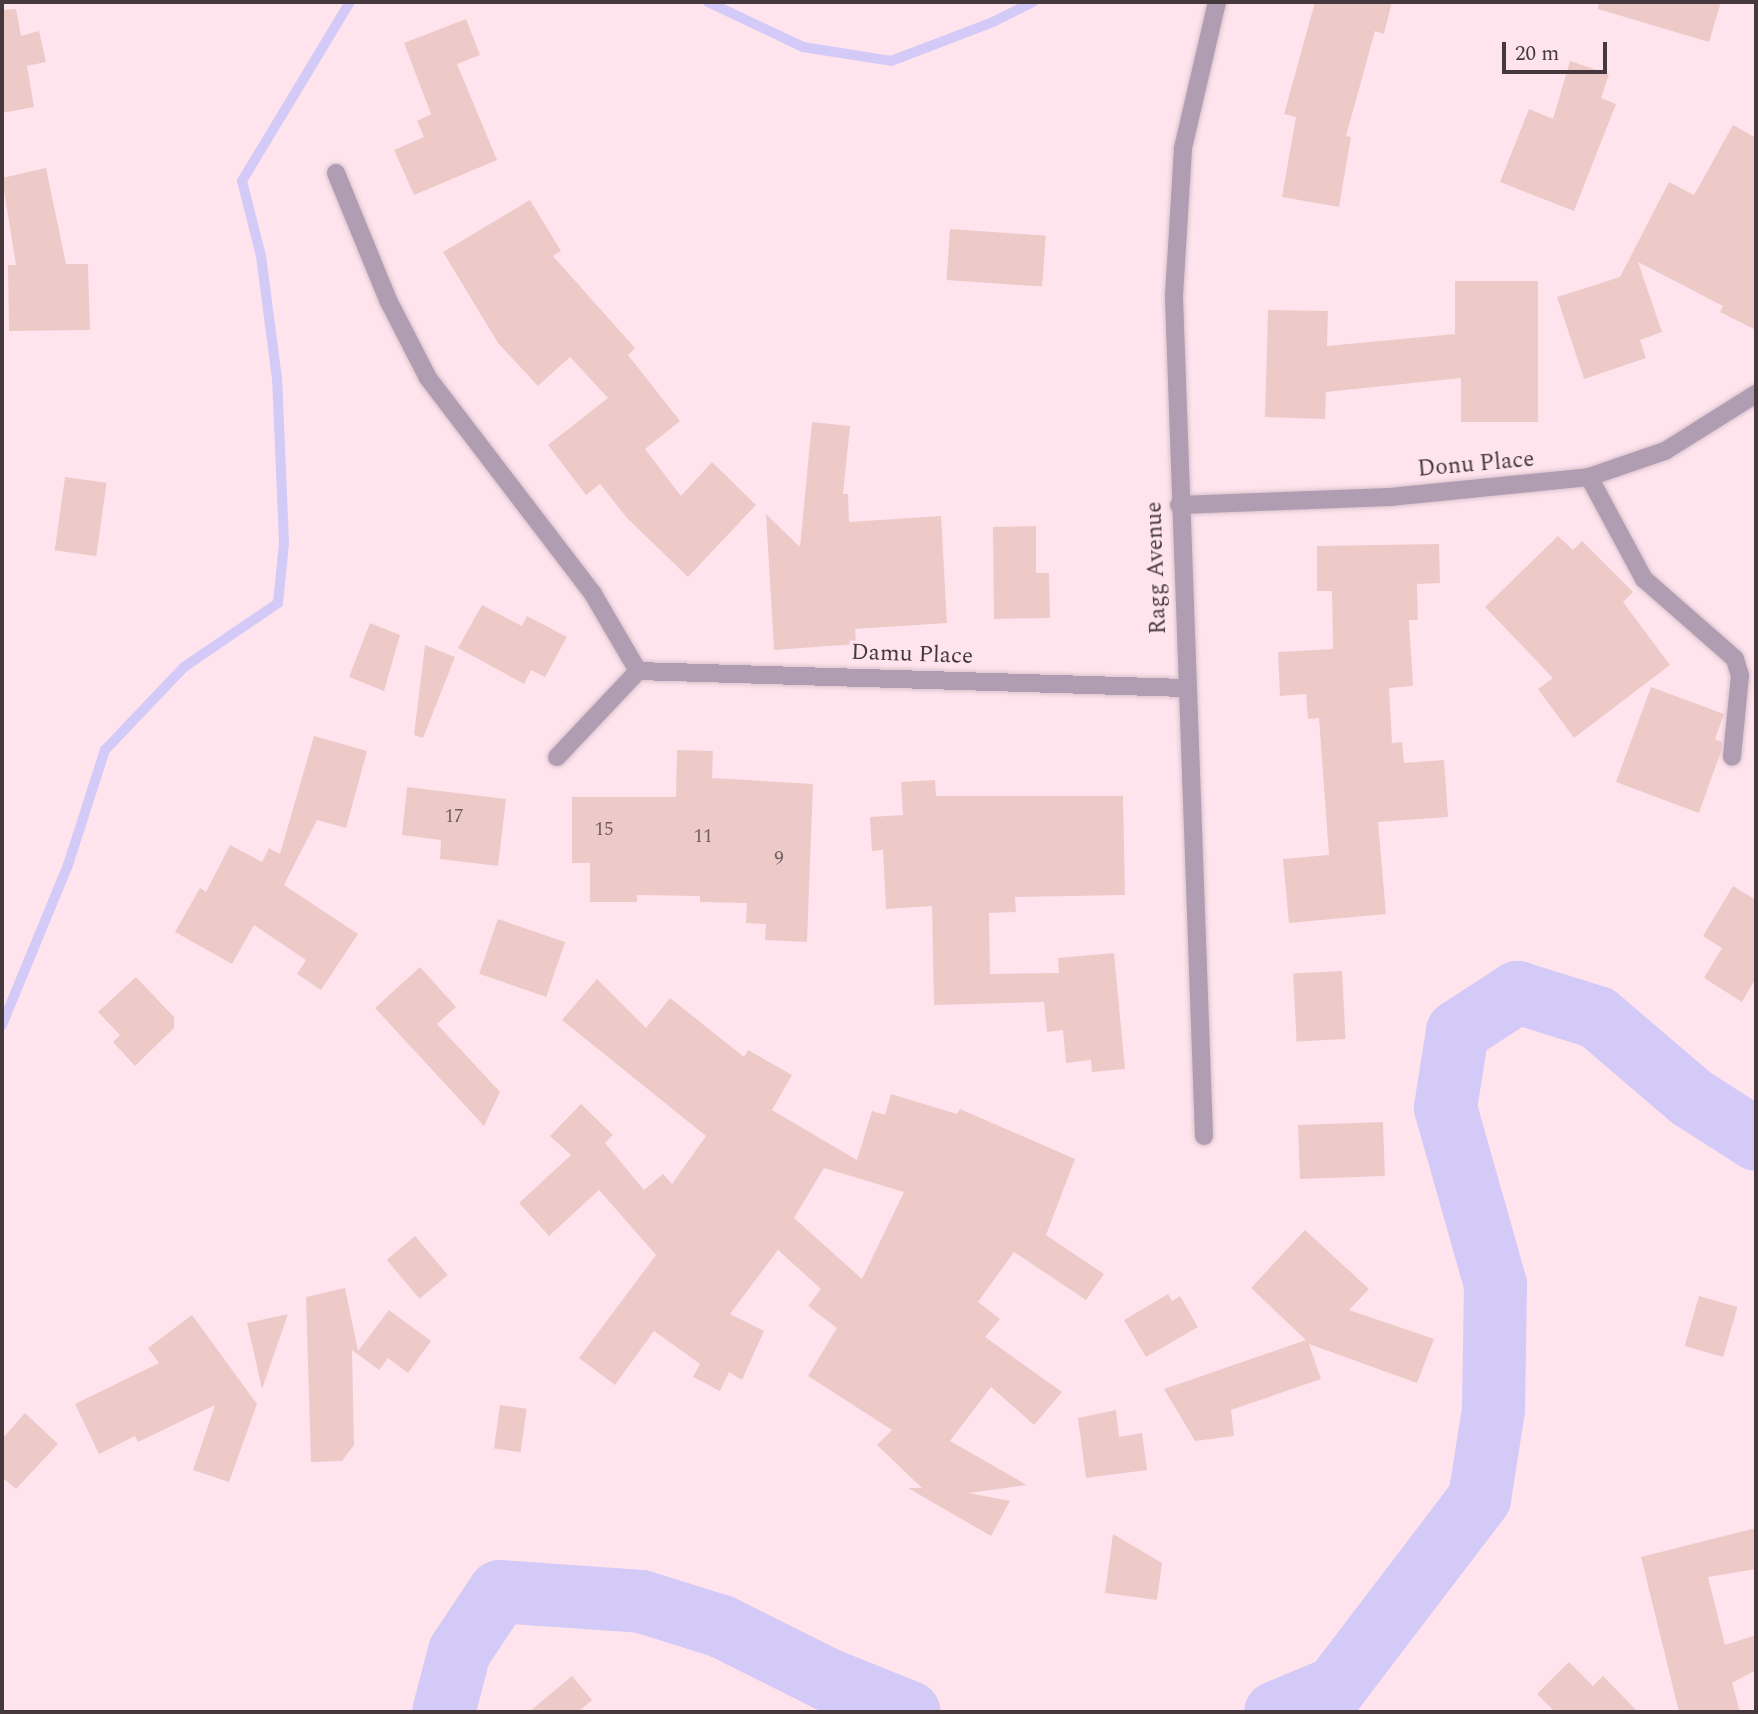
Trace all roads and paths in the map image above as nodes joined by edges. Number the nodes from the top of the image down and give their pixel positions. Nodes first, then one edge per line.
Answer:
1 (1217, 2) edge
2 (335, 173) dead end
3 (1756, 394) edge
4 (1589, 477) junction
5 (1179, 505) junction
6 (638, 671) junction
7 (1185, 688) junction
8 (557, 757) dead end
9 (1731, 757) dead end
10 (1204, 1136) dead end

1 - 5 street, Ragg Avenue
2 - 6 street
3 - 4 street, Donu Place
4 - 5 street, Donu Place
4 - 9 street
5 - 7 street, Ragg Avenue
6 - 7 street, Damu Place
6 - 8 street
7 - 10 street, Ragg Avenue

